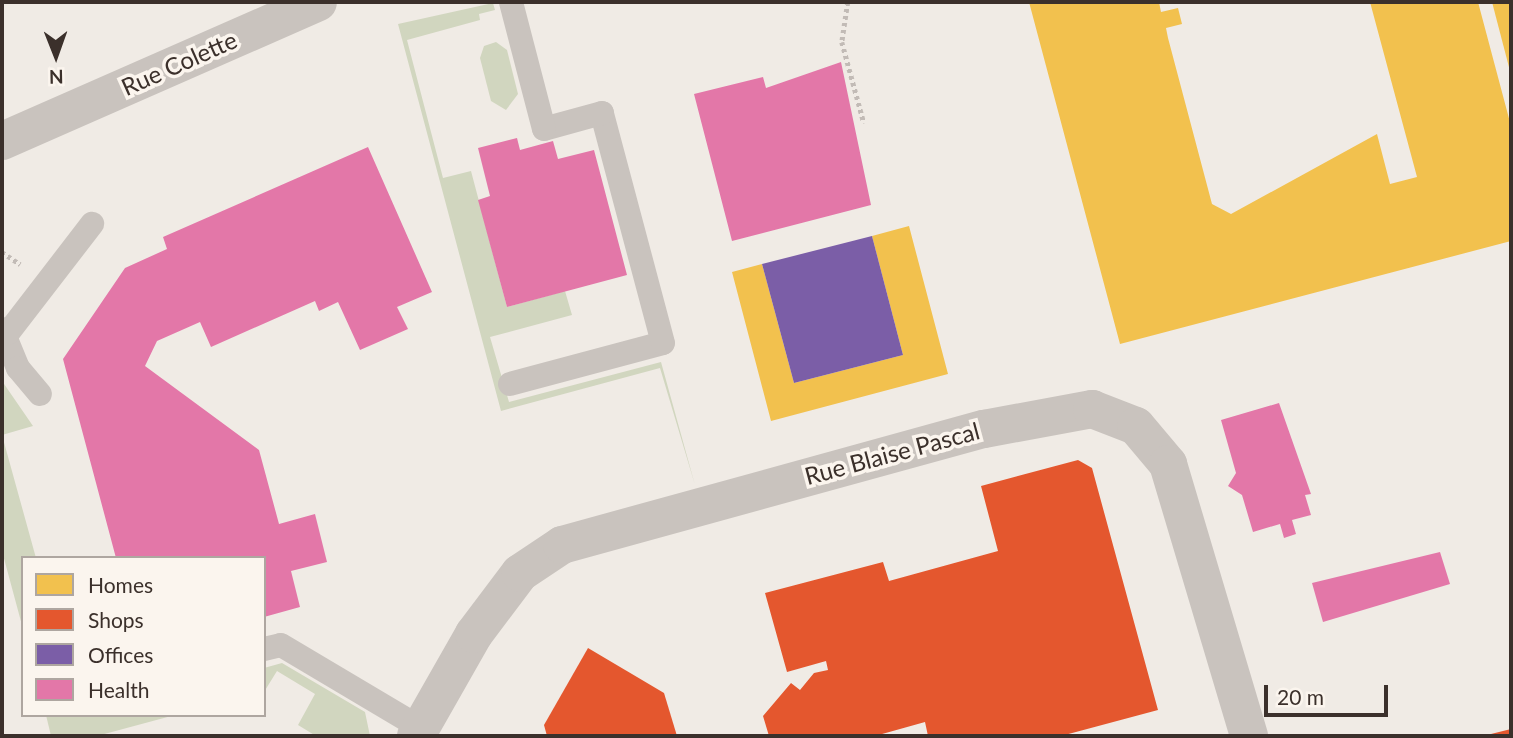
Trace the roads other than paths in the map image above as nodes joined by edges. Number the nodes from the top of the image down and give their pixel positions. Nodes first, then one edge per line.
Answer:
1 (318, 2) edge
2 (511, 2) edge
3 (2, 141) edge
4 (92, 224) dead end
5 (5, 331) edge
6 (510, 384) dead end
7 (40, 394) dead end
8 (266, 649) edge
9 (419, 732) edge
10 (1249, 736) edge

1 - 3 street, Rue Colette
2 - 6 lane
4 - 5 lane
5 - 7 lane
8 - 9 lane
9 - 10 street, Rue Blaise Pascal

